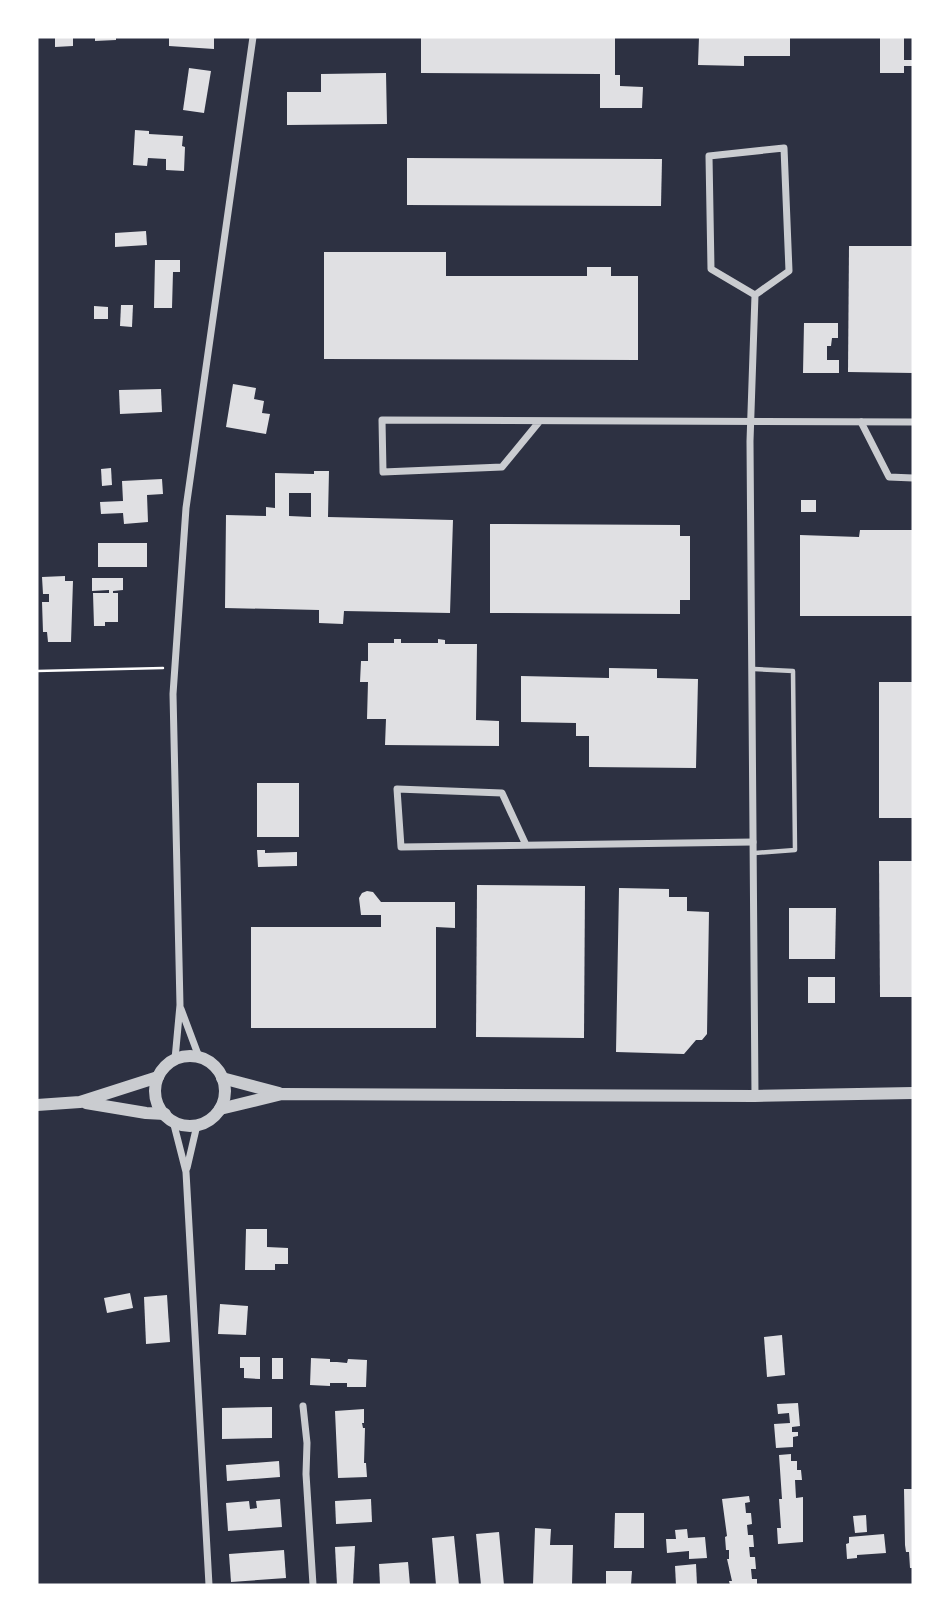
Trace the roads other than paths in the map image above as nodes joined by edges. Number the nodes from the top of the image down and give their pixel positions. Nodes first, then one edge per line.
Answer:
1 (253, 37) edge
2 (755, 295) junction
3 (539, 422) junction
4 (860, 422) junction
5 (913, 422) edge
6 (751, 423) junction
7 (913, 478) edge
8 (754, 669) junction
9 (753, 842) junction
10 (526, 845) junction
11 (755, 853) junction
12 (180, 1005) junction
13 (199, 1057) junction
14 (175, 1059) junction
15 (158, 1077) junction
16 (222, 1078) junction
17 (913, 1093) edge
18 (282, 1094) junction
19 (755, 1096) junction
20 (80, 1102) junction
21 (37, 1105) edge
22 (220, 1109) junction
23 (169, 1117) junction
24 (197, 1125) junction
25 (186, 1172) junction
26 (303, 1406) dead end
27 (209, 1585) edge
28 (313, 1585) edge

1 - 12 street
2 - 2 street
2 - 6 street
3 - 3 street
3 - 6 street
4 - 5 street
4 - 6 street
4 - 7 street
6 - 8 street
8 - 9 street
8 - 11 lane
9 - 10 street
9 - 11 street
10 - 10 street
11 - 19 street
12 - 13 street
12 - 14 street
13 - 14 street
13 - 16 street
14 - 15 street
15 - 20 street
15 - 23 street
16 - 18 street
16 - 22 street
17 - 19 street
18 - 19 street
18 - 22 street
20 - 21 street
20 - 23 street
22 - 24 street
23 - 24 street
23 - 25 street
24 - 25 street
25 - 27 street
26 - 28 street

